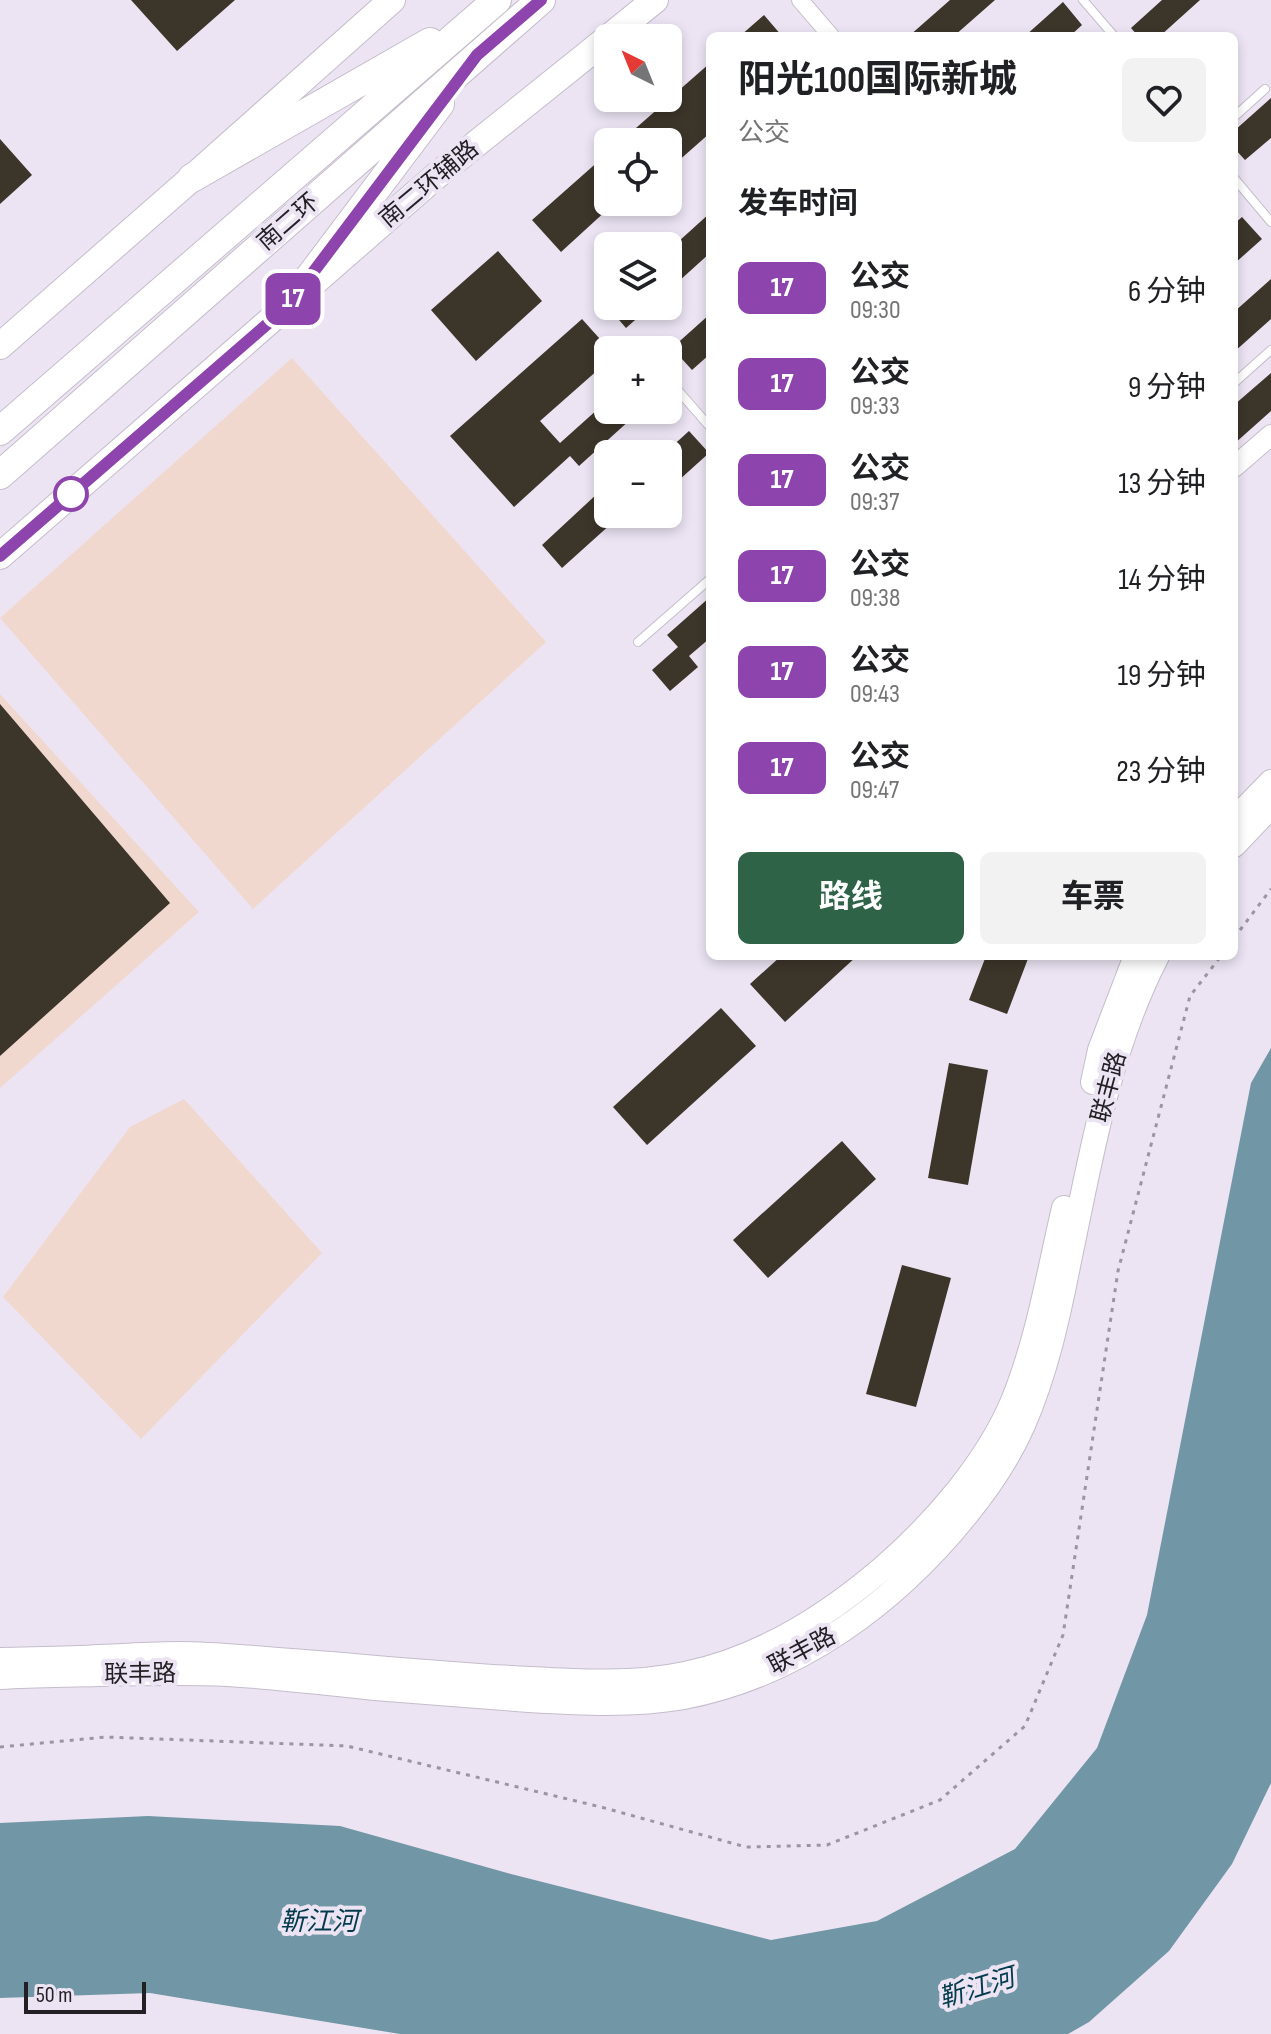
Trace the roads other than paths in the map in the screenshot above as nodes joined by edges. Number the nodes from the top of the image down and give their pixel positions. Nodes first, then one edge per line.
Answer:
1 (541, 0) edge
2 (655, 0) edge
3 (800, 0) edge
4 (1083, 0) edge
5 (492, 5) edge
6 (382, 6) edge
7 (625, 24) edge
8 (828, 32) edge
9 (1111, 32) edge
10 (594, 49) edge
11 (477, 55) junction
12 (1265, 89) dead end
13 (1238, 113) edge
14 (192, 178) junction
15 (1238, 183) edge
16 (1271, 222) edge
17 (287, 307) junction
18 (0, 346) edge
19 (1271, 350) edge
20 (1238, 379) edge
21 (682, 395) edge
22 (706, 422) edge
23 (0, 431) edge
24 (1271, 435) edge
25 (1271, 449) edge
26 (1238, 464) edge
27 (0, 475) edge
28 (1238, 478) edge
29 (0, 556) edge
30 (706, 582) edge
31 (638, 642) dead end
32 (1271, 782) edge
33 (1271, 806) edge
34 (1238, 816) edge
35 (1238, 841) edge
36 (1134, 960) edge
37 (1155, 960) edge
38 (0, 1660) edge
39 (0, 1677) edge

1 - 11 highway, 南二环
2 - 7 main road, 南二环辅路
3 - 8 street
4 - 9 lane
5 - 14 highway
5 - 23 highway, 南二环
6 - 14 main road
10 - 17 main road, 南二环辅路
11 - 17 highway
11 - 27 highway, 南二环
12 - 13 lane
14 - 18 main road
15 - 16 lane
17 - 29 main road, 南二环辅路
19 - 20 lane
21 - 22 lane
24 - 26 street
25 - 28 street
30 - 31 lane
32 - 34 main road
33 - 35 main road
36 - 38 main road, 联丰路
37 - 39 main road, 联丰路

